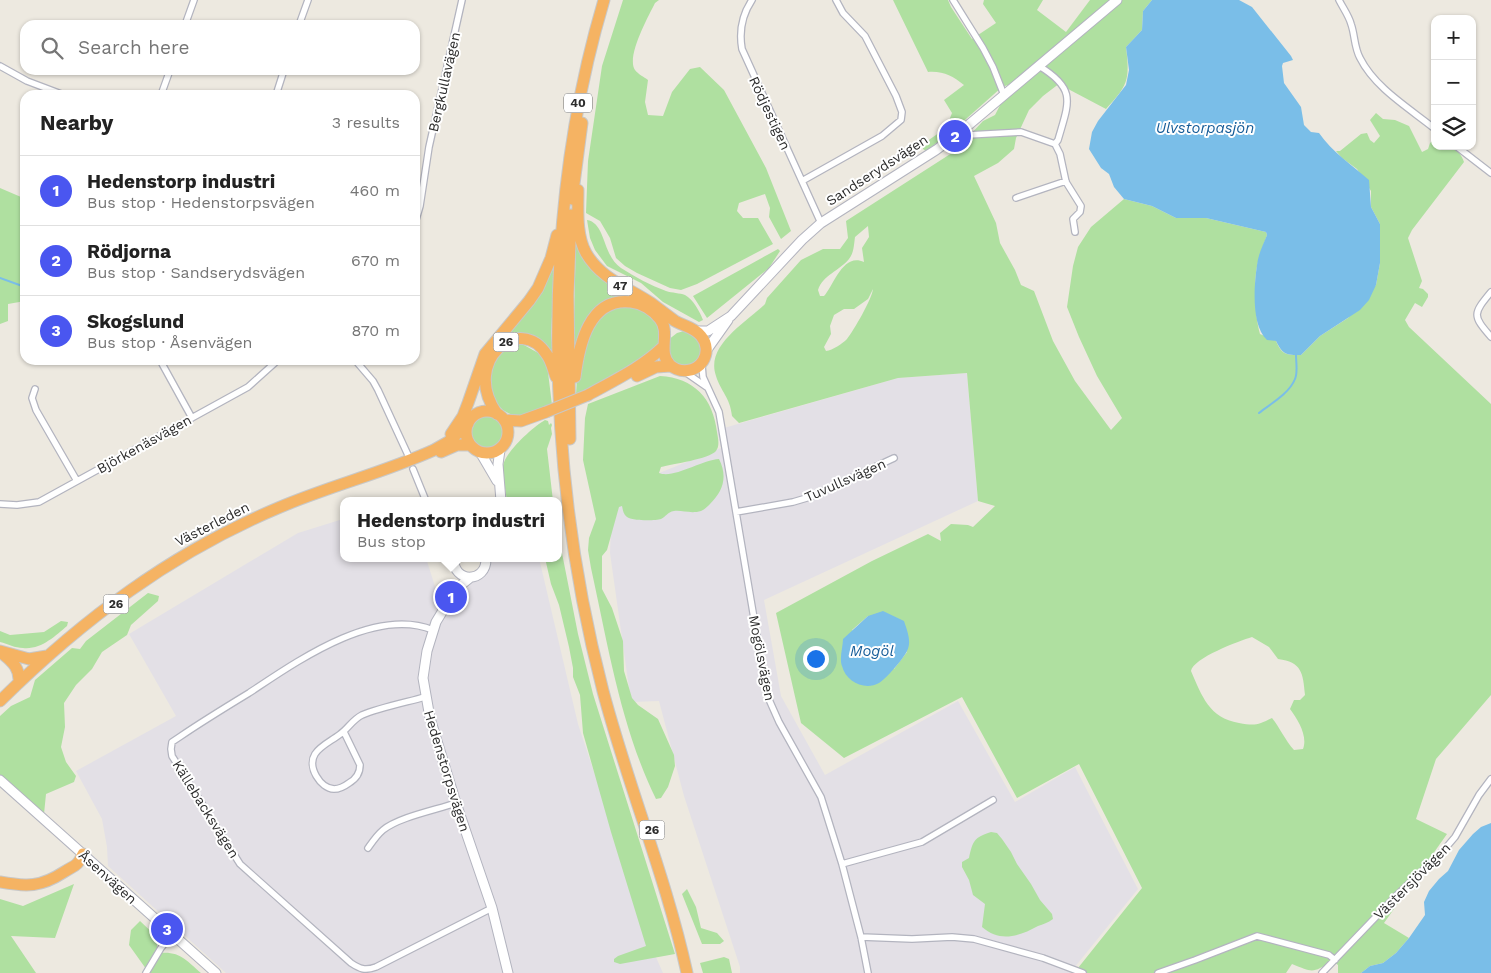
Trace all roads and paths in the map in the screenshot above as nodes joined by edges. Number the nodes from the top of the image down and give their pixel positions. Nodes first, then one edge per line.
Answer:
1 (194, 0) edge
2 (308, 0) edge
3 (462, 0) edge
4 (604, 0) edge
5 (611, 0) edge
6 (752, 0) edge
7 (836, 0) edge
8 (953, 0) edge
9 (1117, 0) edge
10 (1339, 0) edge
11 (188, 20) edge
12 (301, 20) edge
13 (0, 66) edge
14 (1039, 66) junction
15 (168, 75) edge
16 (282, 75) edge
17 (50, 90) edge
18 (163, 90) edge
19 (278, 90) edge
20 (1004, 95) junction
21 (1431, 126) edge
22 (958, 133) junction
23 (1055, 144) junction
24 (1461, 150) edge
25 (578, 160) junction
26 (1491, 173) edge
27 (1066, 180) junction
28 (802, 181) junction
29 (1016, 198) dead end
30 (420, 206) edge
31 (564, 208) junction
32 (821, 223) junction
33 (1075, 232) dead end
34 (1491, 292) edge
35 (731, 316) junction
36 (693, 330) junction
37 (1491, 337) edge
38 (664, 344) junction
39 (704, 355) junction
40 (163, 365) edge
41 (272, 365) edge
42 (359, 365) edge
43 (671, 366) junction
44 (683, 370) junction
45 (475, 382) junction
46 (560, 388) junction
47 (708, 388) junction
48 (35, 389) dead end
49 (588, 395) junction
50 (570, 413) junction
51 (477, 414) junction
52 (542, 414) junction
53 (500, 417) junction
54 (192, 418) junction
55 (468, 424) junction
56 (442, 445) junction
57 (503, 446) junction
58 (475, 449) junction
59 (408, 455) dead end
60 (894, 458) dead end
61 (413, 469) dead end
62 (77, 481) junction
63 (500, 486) junction
64 (424, 497) edge
65 (501, 497) edge
66 (0, 504) edge
67 (736, 512) junction
68 (455, 562) edge
69 (486, 562) edge
70 (456, 570) junction
71 (471, 577) junction
72 (456, 589) junction
73 (433, 630) junction
74 (48, 655) junction
75 (19, 682) junction
76 (425, 697) junction
77 (0, 701) edge
78 (0, 705) edge
79 (344, 732) junction
80 (1491, 779) edge
81 (0, 780) edge
82 (993, 800) dead end
83 (456, 803) junction
84 (368, 848) dead end
85 (83, 854) junction
86 (842, 864) junction
87 (0, 882) edge
88 (492, 908) junction
89 (172, 934) junction
90 (861, 937) junction
91 (1335, 960) junction
92 (146, 973) edge
93 (216, 973) edge
94 (508, 973) edge
95 (687, 973) edge
96 (692, 973) edge
97 (868, 973) edge
98 (1083, 973) edge
99 (1158, 973) edge
100 (1322, 973) edge

1 - 11 street
2 - 12 street
3 - 30 street, Bergkullavägen
4 - 31 highway, 40
5 - 25 highway, 40
6 - 28 street, Rödjestigen
7 - 28 street
8 - 20 street
9 - 14 street, Sandserydsvägen
10 - 21 street
13 - 17 street
14 - 20 street, Sandserydsvägen
14 - 23 street
15 - 18 street
16 - 19 street
20 - 22 street, Sandserydsvägen
22 - 23 street
22 - 32 street, Sandserydsvägen
23 - 27 street
24 - 26 street
25 - 36 highway, 47
25 - 50 highway, 40
27 - 29 street
27 - 33 street
28 - 32 street, Rödjestigen
31 - 45 highway
31 - 46 highway, 40
32 - 35 street, Sandserydsvägen
34 - 37 street
35 - 36 street, Sandserydsvägen
35 - 39 street, Sandserydsvägen
36 - 38 highway
36 - 39 highway
38 - 43 highway
38 - 49 highway
38 - 50 highway, 26
39 - 44 highway
39 - 47 street, Mogölsvägen
40 - 54 street
41 - 54 street, Björkenäsvägen
42 - 59 street
43 - 44 highway
43 - 49 highway
44 - 47 street, Mogölsvägen
45 - 51 highway
45 - 56 highway, 26
46 - 53 highway, 26
46 - 95 highway, 26
47 - 67 street, Mogölsvägen
48 - 62 street
49 - 52 highway, bridge
50 - 96 highway, 26
51 - 53 highway
51 - 55 highway, 26
52 - 53 highway
52 - 57 highway
53 - 57 highway, 26
54 - 62 street, Björkenäsvägen
55 - 56 highway, Västerleden / 26
55 - 58 highway
56 - 74 highway, Västerleden / 26
57 - 58 highway, 26
57 - 63 street
58 - 63 street
58 - 78 highway, Västerleden / 26
60 - 67 street, Tuvullsvägen
61 - 64 street
62 - 66 street, Björkenäsvägen
63 - 65 street
67 - 86 street, Mogölsvägen
68 - 70 street
69 - 71 street, Hedenstorpsvägen
70 - 71 street
70 - 72 street
71 - 72 street, Hedenstorpsvägen
72 - 73 street, Hedenstorpsvägen
73 - 76 street, Hedenstorpsvägen
73 - 88 street, Källebacksvägen
74 - 75 highway, Västerleden / 26
74 - 75 highway
75 - 77 highway, Västerleden / 26
76 - 79 street
76 - 83 street, Hedenstorpsvägen
79 - 79 street
80 - 91 street, Västersjövägen
81 - 85 street, Åsenvägen
82 - 86 street
83 - 84 street
83 - 88 street, Hedenstorpsvägen
85 - 87 highway
85 - 89 street, Åsenvägen
86 - 90 street, Mogölsvägen
88 - 94 street, Hedenstorpsvägen
89 - 92 street
89 - 93 street, Åsenvägen
90 - 97 street, Mogölsvägen
90 - 98 street
91 - 99 street
91 - 100 street, Västersjövägen

